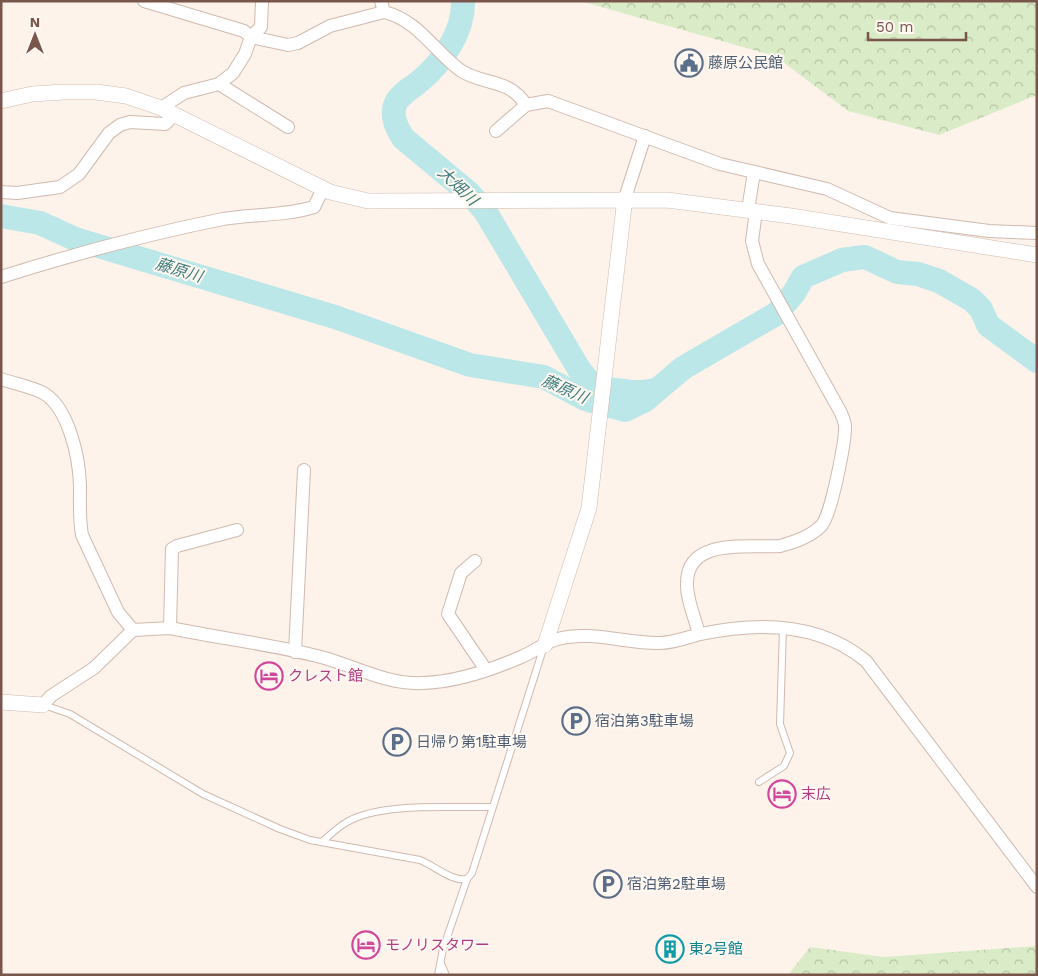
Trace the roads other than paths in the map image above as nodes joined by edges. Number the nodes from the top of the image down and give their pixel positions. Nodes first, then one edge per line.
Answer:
1 (144, 1) edge
2 (262, 1) edge
3 (165, 4) edge
4 (383, 7) edge
5 (251, 37) junction
6 (220, 84) junction
7 (1, 101) edge
8 (526, 105) junction
9 (167, 112) junction
10 (288, 127) dead end
11 (496, 130) dead end
12 (645, 136) junction
13 (754, 172) junction
14 (323, 189) junction
15 (1, 192) edge
16 (625, 198) junction
17 (752, 211) junction
18 (1037, 233) edge
19 (1037, 255) edge
20 (1, 277) edge
21 (1, 379) edge
22 (304, 470) dead end
23 (237, 530) dead end
24 (475, 561) dead end
25 (170, 628) junction
26 (783, 628) junction
27 (133, 630) junction
28 (699, 634) junction
29 (545, 645) junction
30 (295, 652) junction
31 (486, 670) junction
32 (1, 702) edge
33 (44, 705) junction
34 (759, 782) dead end
35 (492, 806) junction
36 (323, 841) junction
37 (467, 879) junction
38 (1037, 887) edge
39 (441, 964) junction
40 (438, 975) edge
41 (446, 975) edge

1 - 3 street
2 - 5 street
3 - 5 street
4 - 5 street
4 - 8 street
5 - 6 street
6 - 9 street
6 - 10 street
7 - 9 street
8 - 11 street
8 - 12 street
9 - 14 street
9 - 15 street
12 - 13 street
12 - 16 street
13 - 17 street
13 - 18 street
14 - 16 street
14 - 20 street
16 - 17 street
16 - 29 street
17 - 19 street
17 - 28 street
21 - 27 street
22 - 30 street
23 - 25 street
24 - 31 street
25 - 27 street
25 - 30 street
26 - 28 street
26 - 34 lane
26 - 38 street
27 - 33 street
28 - 29 street
29 - 31 street
29 - 35 lane
30 - 31 street
32 - 33 street
33 - 36 lane
35 - 36 lane
35 - 37 lane
36 - 37 lane
37 - 39 lane
39 - 40 lane
39 - 41 lane

